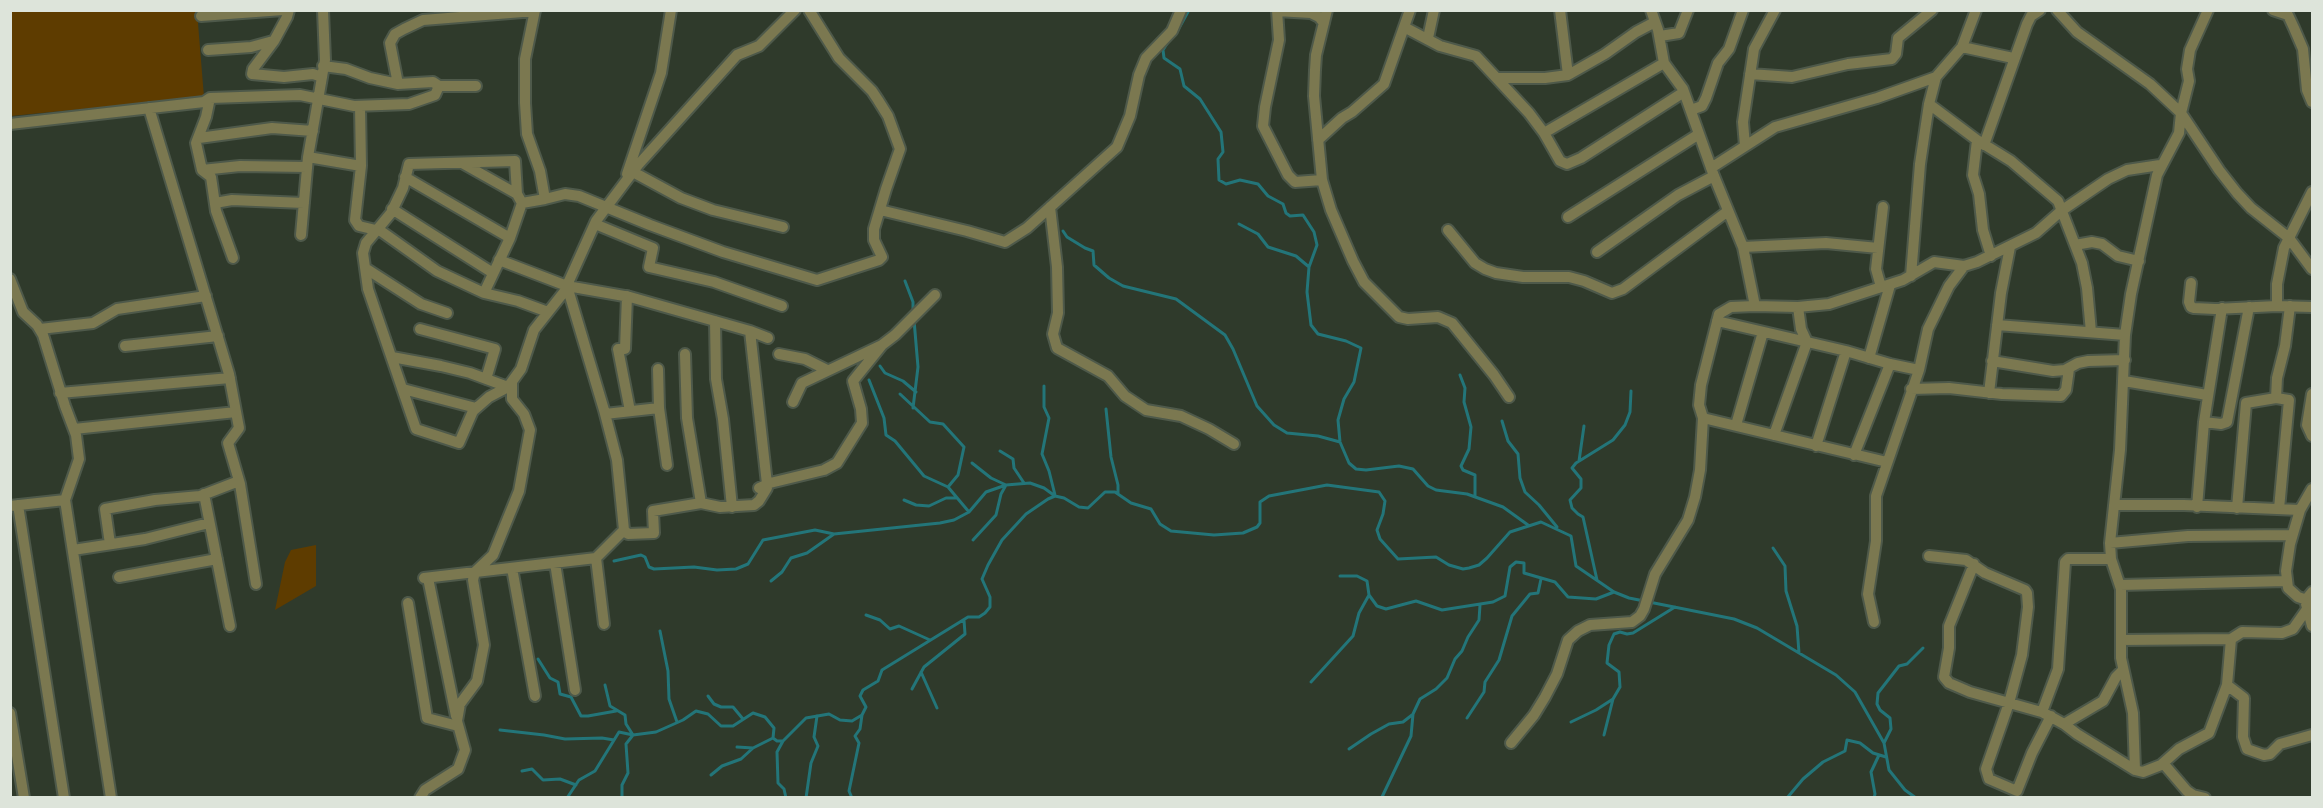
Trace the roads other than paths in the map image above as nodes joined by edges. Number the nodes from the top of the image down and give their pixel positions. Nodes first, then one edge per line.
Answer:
1 (283, 10) edge
2 (289, 10) edge
3 (323, 10) edge
4 (671, 10) edge
5 (795, 10) edge
6 (809, 10) edge
7 (1181, 10) edge
8 (1327, 10) edge
9 (1410, 10) edge
10 (1434, 10) edge
11 (1560, 10) edge
12 (1651, 10) edge
13 (1688, 10) edge
14 (1743, 10) edge
15 (1775, 10) edge
16 (1932, 10) edge
17 (1977, 10) edge
18 (2040, 10) edge
19 (2057, 10) edge
20 (2208, 10) edge
21 (2273, 10) edge
22 (535, 11) edge
23 (1277, 11) edge
24 (495, 13) edge
25 (201, 16) dead end
26 (1655, 22) junction
27 (1324, 23) junction
28 (1404, 27) junction
29 (1660, 36) junction
30 (1428, 38) junction
31 (274, 41) junction
32 (1962, 47) junction
33 (208, 50) dead end
34 (2013, 58) junction
35 (1664, 63) junction
36 (322, 72) junction
37 (1750, 74) junction
38 (1568, 75) junction
39 (1936, 77) junction
40 (1498, 78) junction
41 (398, 84) junction
42 (439, 86) junction
43 (476, 86) dead end
44 (1684, 92) junction
45 (210, 98) junction
46 (319, 98) junction
47 (2313, 102) edge
48 (1929, 104) junction
49 (360, 106) junction
50 (149, 108) junction
51 (1691, 110) junction
52 (2181, 113) junction
53 (10, 124) edge
54 (313, 131) junction
55 (1544, 133) junction
56 (1699, 134) junction
57 (199, 138) junction
58 (1318, 140) junction
59 (1981, 143) junction
60 (1745, 146) junction
61 (307, 162) junction
62 (461, 163) junction
63 (2160, 165) junction
64 (361, 166) junction
65 (202, 170) junction
66 (633, 172) junction
67 (1713, 172) junction
68 (405, 177) junction
69 (1322, 180) junction
70 (623, 186) junction
71 (2313, 192) edge
72 (519, 198) junction
73 (545, 198) junction
74 (215, 203) junction
75 (304, 203) junction
76 (1050, 207) junction
77 (1883, 207) dead end
78 (606, 208) junction
79 (2308, 208) edge
80 (393, 210) junction
81 (880, 210) junction
82 (2061, 211) junction
83 (1728, 212) junction
84 (1568, 217) dead end
85 (595, 224) junction
86 (783, 227) dead end
87 (377, 230) junction
88 (1448, 230) dead end
89 (302, 235) dead end
90 (510, 238) junction
91 (2289, 238) junction
92 (2075, 245) junction
93 (1743, 247) junction
94 (2010, 247) junction
95 (1878, 248) junction
96 (1597, 252) dead end
97 (1991, 255) junction
98 (233, 258) dead end
99 (499, 260) junction
100 (2139, 261) junction
101 (1964, 266) junction
102 (365, 268) junction
103 (2313, 269) edge
104 (493, 273) junction
105 (1911, 276) junction
106 (10, 279) edge
107 (2191, 283) dead end
108 (567, 286) junction
109 (1885, 286) junction
110 (484, 293) junction
111 (935, 295) dead end
112 (206, 296) junction
113 (627, 296) junction
114 (782, 306) dead end
115 (1755, 306) junction
116 (2277, 306) junction
117 (2290, 306) junction
118 (2249, 307) junction
119 (2313, 307) edge
120 (1798, 308) junction
121 (2222, 308) junction
122 (548, 312) junction
123 (447, 313) dead end
124 (715, 321) junction
125 (1717, 321) junction
126 (1997, 325) junction
127 (40, 329) junction
128 (420, 329) dead end
129 (750, 331) junction
130 (1763, 332) junction
131 (2091, 332) junction
132 (2126, 335) junction
133 (218, 336) junction
134 (768, 338) dead end
135 (1807, 342) junction
136 (882, 345) junction
137 (125, 346) dead end
138 (1846, 351) junction
139 (684, 354) dead end
140 (779, 354) dead end
141 (392, 357) junction
142 (1869, 358) junction
143 (2125, 360) junction
144 (1992, 361) junction
145 (1890, 364) junction
146 (658, 369) dead end
147 (2069, 369) junction
148 (827, 370) junction
149 (1919, 370) junction
150 (230, 378) junction
151 (486, 379) junction
152 (2124, 381) junction
153 (510, 385) junction
154 (403, 389) junction
155 (1911, 389) junction
156 (60, 393) junction
157 (1989, 393) junction
158 (2208, 395) junction
159 (1509, 398) dead end
160 (2276, 398) junction
161 (2312, 398) edge
162 (2289, 400) junction
163 (793, 402) dead end
164 (2246, 404) junction
165 (476, 408) junction
166 (659, 408) junction
167 (630, 411) junction
168 (236, 412) junction
169 (605, 414) junction
170 (2230, 414) junction
171 (1703, 417) junction
172 (2204, 422) junction
173 (1736, 425) junction
174 (74, 429) junction
175 (1774, 435) junction
176 (2313, 436) edge
177 (1234, 444) dead end
178 (1816, 446) junction
179 (1854, 454) junction
180 (1887, 462) junction
181 (667, 465) dead end
182 (239, 481) junction
183 (765, 487) junction
184 (2313, 489) edge
185 (204, 494) junction
186 (65, 500) junction
187 (701, 503) junction
188 (2114, 505) junction
189 (14, 506) edge
190 (732, 507) junction
191 (2197, 507) junction
192 (2237, 508) junction
193 (2278, 509) junction
194 (2300, 510) junction
195 (209, 523) junction
196 (624, 530) junction
197 (2292, 535) junction
198 (2110, 543) junction
199 (110, 544) junction
200 (73, 550) junction
201 (1929, 556) dead end
202 (596, 558) junction
203 (217, 559) junction
204 (2111, 559) junction
205 (555, 562) junction
206 (1974, 564) junction
207 (512, 568) junction
208 (475, 572) junction
209 (119, 577) dead end
210 (2286, 581) junction
211 (256, 584) dead end
212 (2120, 585) junction
213 (2309, 601) edge
214 (408, 603) dead end
215 (1874, 622) dead end
216 (604, 624) dead end
217 (230, 626) dead end
218 (2313, 626) edge
219 (2231, 639) junction
220 (2121, 640) junction
221 (2123, 670) junction
222 (2227, 685) junction
223 (575, 690) dead end
224 (535, 696) dead end
225 (2009, 703) junction
226 (10, 713) edge
227 (2048, 715) junction
228 (458, 723) junction
229 (2064, 724) junction
230 (2313, 735) edge
231 (1511, 743) dead end
232 (2163, 763) junction
233 (2135, 770) junction
234 (24, 798) edge
235 (64, 798) edge
236 (111, 798) edge
237 (420, 798) edge
238 (2205, 798) edge

1 - 25 street
2 - 31 street
3 - 36 street
4 - 70 street
5 - 66 street
6 - 81 street
7 - 76 street
8 - 27 street
9 - 28 street
10 - 30 street
11 - 38 street
12 - 26 street
13 - 29 street
14 - 51 street
15 - 37 street
16 - 37 street
17 - 32 street
18 - 34 street
19 - 52 street
20 - 52 street
21 - 47 street
22 - 24 street
22 - 73 street
23 - 27 street
23 - 69 street
24 - 41 street
26 - 29 street
26 - 38 street
27 - 58 street
28 - 30 street
28 - 58 street
29 - 35 street
30 - 40 street
31 - 33 street
31 - 36 street
32 - 34 street
32 - 39 street
34 - 59 street
35 - 44 street
35 - 55 street
36 - 41 street
36 - 46 street
37 - 60 street
38 - 40 street
39 - 48 street
39 - 60 street
40 - 55 street
41 - 42 street
42 - 43 street
42 - 49 street
44 - 51 street
44 - 55 street
45 - 46 street
45 - 50 street
45 - 57 street
46 - 49 street
46 - 54 street
48 - 59 street
48 - 105 street
49 - 64 street
50 - 53 street
50 - 112 street
51 - 56 street
52 - 63 street
52 - 91 street
54 - 57 street
54 - 61 street
56 - 67 street
56 - 84 street
57 - 65 street
58 - 69 street
59 - 82 street
59 - 97 street
60 - 67 street
61 - 64 street
61 - 65 street
61 - 75 street
62 - 68 street
62 - 72 street
62 - 72 street
63 - 82 street
63 - 100 street
64 - 87 street
65 - 74 street
66 - 70 street
66 - 86 street
67 - 83 street
67 - 96 street
68 - 80 street
68 - 90 street
69 - 159 street
70 - 78 street
71 - 79 street
72 - 73 street
72 - 90 street
73 - 78 street
74 - 75 street
74 - 98 street
75 - 89 street
76 - 81 street
76 - 177 street
77 - 95 street
78 - 81 street
78 - 85 street
79 - 91 street
80 - 87 street
80 - 104 street
82 - 92 street
82 - 94 street
83 - 88 street
83 - 93 street
85 - 108 street
85 - 114 street
87 - 102 street
87 - 110 street
90 - 99 street
91 - 103 street
91 - 116 street
92 - 100 street
92 - 131 street
93 - 95 street
93 - 115 street
94 - 97 street
94 - 126 street
95 - 109 street
97 - 101 street
99 - 104 street
99 - 108 street
100 - 132 street
101 - 105 street
101 - 149 street
102 - 123 street
102 - 141 street
104 - 110 street
105 - 109 street
106 - 127 street
107 - 121 street
108 - 113 street
108 - 122 street
108 - 169 street
109 - 120 street
109 - 142 street
110 - 122 street
111 - 136 street
112 - 127 street
112 - 133 street
113 - 124 street
113 - 167 street
115 - 120 street
115 - 125 street
116 - 117 street
116 - 118 street
117 - 119 street
117 - 160 street
118 - 121 street
118 - 170 street
120 - 135 street
121 - 158 street
122 - 153 street
124 - 129 street
124 - 190 street
125 - 130 street
125 - 171 street
126 - 131 street
126 - 144 street
127 - 156 street
128 - 151 street
129 - 134 street
129 - 183 street
130 - 135 street
130 - 173 street
131 - 132 street
132 - 143 street
133 - 137 street
133 - 150 street
135 - 138 street
135 - 175 street
136 - 148 street
136 - 183 street
138 - 142 street
138 - 178 street
139 - 187 street
140 - 148 street
141 - 151 street
141 - 154 street
142 - 145 street
143 - 147 street
143 - 152 street
144 - 147 street
144 - 157 street
145 - 149 street
145 - 179 street
146 - 166 street
147 - 157 street
148 - 163 street
149 - 155 street
150 - 156 street
150 - 168 street
151 - 153 street
152 - 158 street
152 - 188 street
153 - 165 street
153 - 208 street
154 - 165 street
154 - 165 street
155 - 157 street
155 - 180 street
156 - 174 street
158 - 172 street
160 - 162 street
160 - 164 street
161 - 162 street
161 - 176 street
162 - 193 street
164 - 170 street
164 - 192 street
166 - 167 street
166 - 181 street
167 - 169 street
168 - 174 street
168 - 182 street
169 - 196 street
170 - 172 street
171 - 173 street
171 - 231 street
172 - 191 street
173 - 175 street
174 - 186 street
175 - 178 street
178 - 179 street
179 - 180 street
180 - 215 street
182 - 185 street
182 - 211 street
183 - 190 street
184 - 194 street
185 - 195 street
185 - 199 street
186 - 189 street
186 - 200 street
187 - 190 street
187 - 196 street
188 - 191 street
188 - 198 street
189 - 235 street
191 - 192 street
192 - 193 street
193 - 194 street
194 - 197 street
195 - 199 street
195 - 203 street
196 - 202 street
197 - 198 street
197 - 210 street
198 - 204 street
199 - 200 street
200 - 236 street
201 - 206 street
202 - 205 street
202 - 216 street
203 - 209 street
203 - 217 street
204 - 212 street
204 - 227 street
205 - 207 street
205 - 223 street
206 - 225 street
206 - 225 street
207 - 208 street
207 - 224 street
208 - 228 street
208 - 228 street
210 - 212 street
210 - 213 street
212 - 220 street
213 - 218 street
213 - 219 street
214 - 228 street
219 - 220 street
219 - 222 street
220 - 221 street
221 - 229 street
221 - 233 street
222 - 230 street
222 - 232 street
225 - 227 street
225 - 227 street
226 - 234 street
227 - 229 street
228 - 237 street
229 - 233 street
232 - 233 street
232 - 238 street

